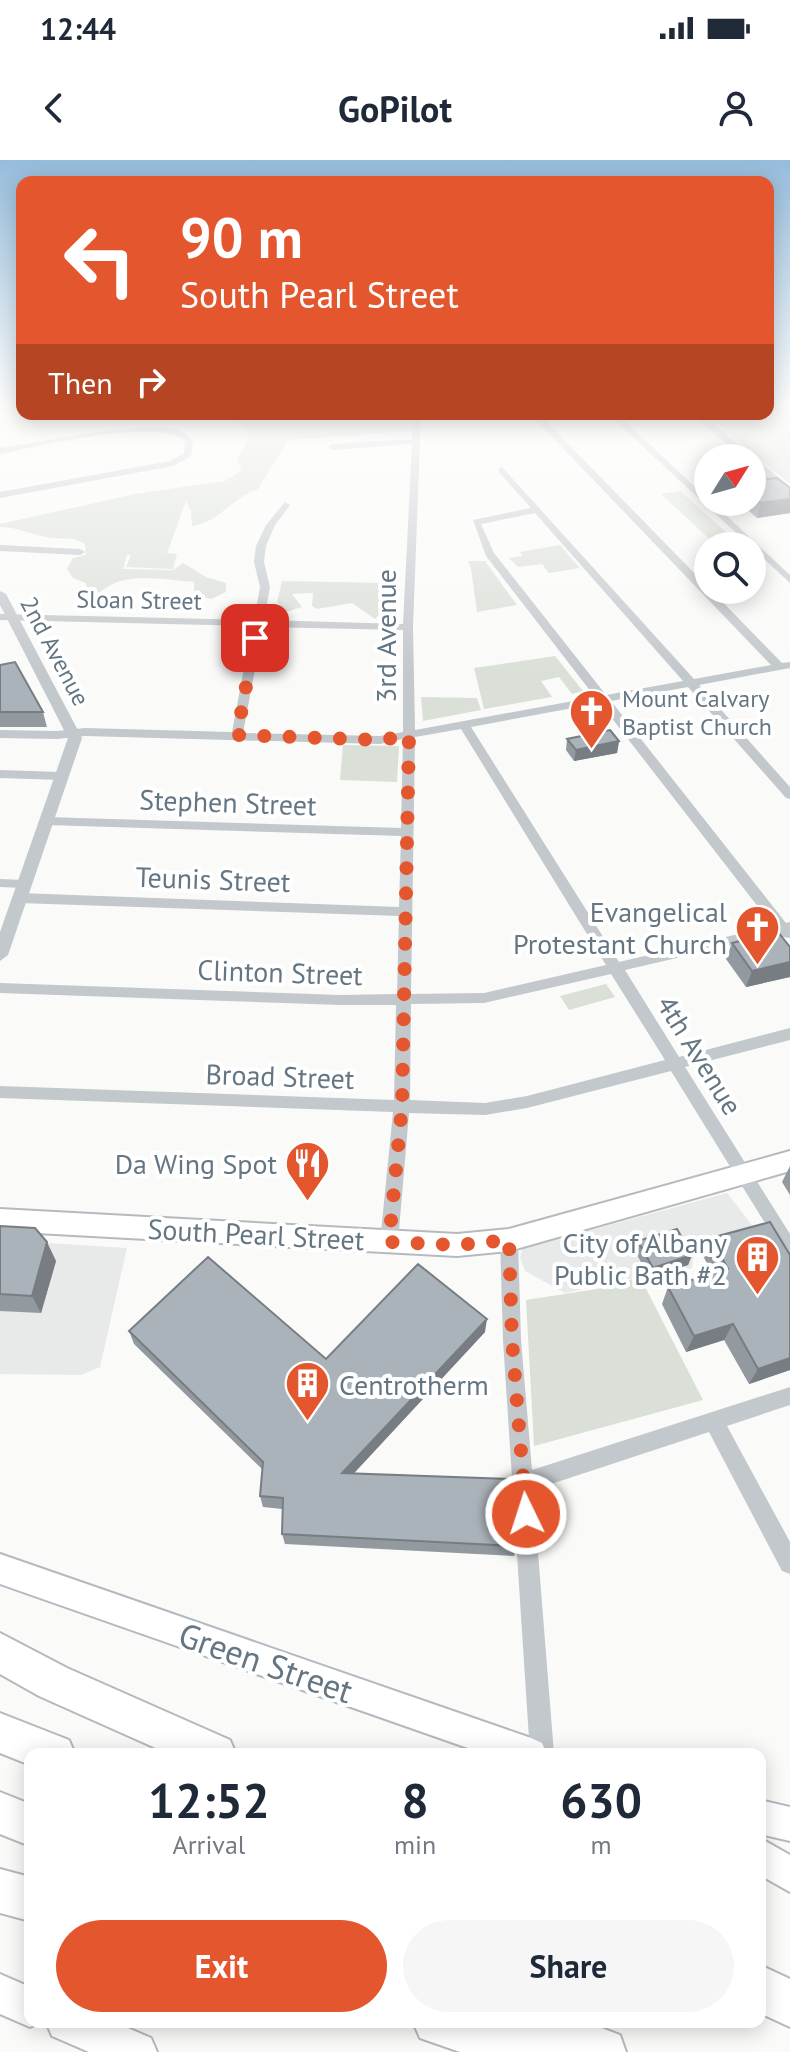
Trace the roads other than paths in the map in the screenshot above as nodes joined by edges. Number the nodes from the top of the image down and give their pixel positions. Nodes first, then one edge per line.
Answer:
1 (413, 496) edge
2 (524, 496) edge
3 (616, 496) edge
4 (701, 496) edge
5 (285, 505) dead end
6 (535, 510) junction
7 (0, 548) edge
8 (80, 552) dead end
9 (790, 580) edge
10 (0, 594) edge
11 (6, 617) edge
12 (257, 623) junction
13 (408, 627) junction
14 (784, 666) edge
15 (692, 683) junction
16 (601, 700) junction
17 (465, 726) junction
18 (0, 734) edge
19 (73, 734) junction
20 (237, 735) junction
21 (409, 736) junction
22 (0, 774) edge
23 (62, 776) junction
24 (790, 795) edge
25 (47, 821) junction
26 (408, 832) junction
27 (0, 883) edge
28 (25, 884) junction
29 (19, 898) junction
30 (406, 912) junction
31 (787, 932) edge
32 (0, 955) edge
33 (615, 967) junction
34 (0, 988) edge
35 (405, 1001) junction
36 (790, 1034) edge
37 (675, 1063) junction
38 (0, 1092) edge
39 (402, 1106) junction
40 (790, 1161) edge
41 (743, 1174) junction
42 (0, 1220) edge
43 (509, 1240) junction
44 (389, 1242) junction
45 (790, 1249) edge
46 (790, 1396) edge
47 (714, 1422) junction
48 (524, 1483) junction
49 (790, 1563) edge
50 (0, 1569) edge
51 (0, 1652) edge
52 (0, 1733) edge
53 (39, 1748) edge
54 (202, 1748) edge
55 (514, 1748) edge
56 (542, 1748) edge
57 (0, 1813) edge
58 (766, 1818) edge
59 (24, 1823) edge
60 (790, 1824) edge
61 (766, 1859) edge
62 (790, 1875) edge
63 (0, 1891) edge
64 (24, 1897) edge
65 (766, 1991) edge
66 (0, 1994) edge
67 (24, 2004) edge
68 (790, 2004) edge
69 (766, 2013) edge
70 (790, 2020) edge
71 (80, 2028) edge
72 (458, 2028) edge
73 (542, 2028) edge
74 (137, 2052) edge
75 (544, 2052) edge
76 (603, 2052) edge

1 - 13 street, 3rd Avenue
2 - 6 street
3 - 14 street
4 - 9 street
5 - 12 street
6 - 15 street
6 - 16 street
7 - 8 street
10 - 11 street, 2nd Avenue
11 - 12 street, Sloan Street
11 - 19 street, 2nd Avenue
12 - 13 street, Sloan Street
12 - 20 street
13 - 21 street, 3rd Avenue
14 - 15 street
15 - 16 street
15 - 24 street
16 - 17 street
16 - 31 street
17 - 21 street
17 - 33 street, 4th Avenue
18 - 19 street
19 - 20 street
19 - 23 street, 2nd Avenue
20 - 21 street
21 - 26 street, 3rd Avenue
22 - 23 street
23 - 25 street, 2nd Avenue
25 - 26 street, Stephen Street
25 - 28 street, 2nd Avenue
26 - 30 street, 3rd Avenue
27 - 28 street
28 - 29 street, 2nd Avenue
29 - 30 street, Teunis Street
29 - 32 street, 2nd Avenue
30 - 35 street, 3rd Avenue
31 - 33 street, Clinton Street
33 - 35 street, Clinton Street
33 - 37 street, 4th Avenue
34 - 35 street, Clinton Street
35 - 39 street, 3rd Avenue
36 - 37 street, Broad Street
37 - 39 street, Broad Street
37 - 41 street, 4th Avenue
38 - 39 street, Broad Street
39 - 44 street, 3rd Avenue
40 - 41 main road, South Pearl Street
41 - 43 main road, South Pearl Street
41 - 45 street, 4th Avenue
42 - 44 main road, South Pearl Street
43 - 44 main road, South Pearl Street
43 - 48 street
46 - 47 street
47 - 48 street
47 - 49 street
48 - 56 street
50 - 55 main road, Green Street
51 - 54 highway
52 - 53 highway
57 - 59 highway
58 - 60 main road
61 - 62 main road
63 - 64 highway
65 - 68 highway
66 - 67 main road
69 - 70 highway
71 - 74 main road
72 - 75 highway
73 - 76 highway

